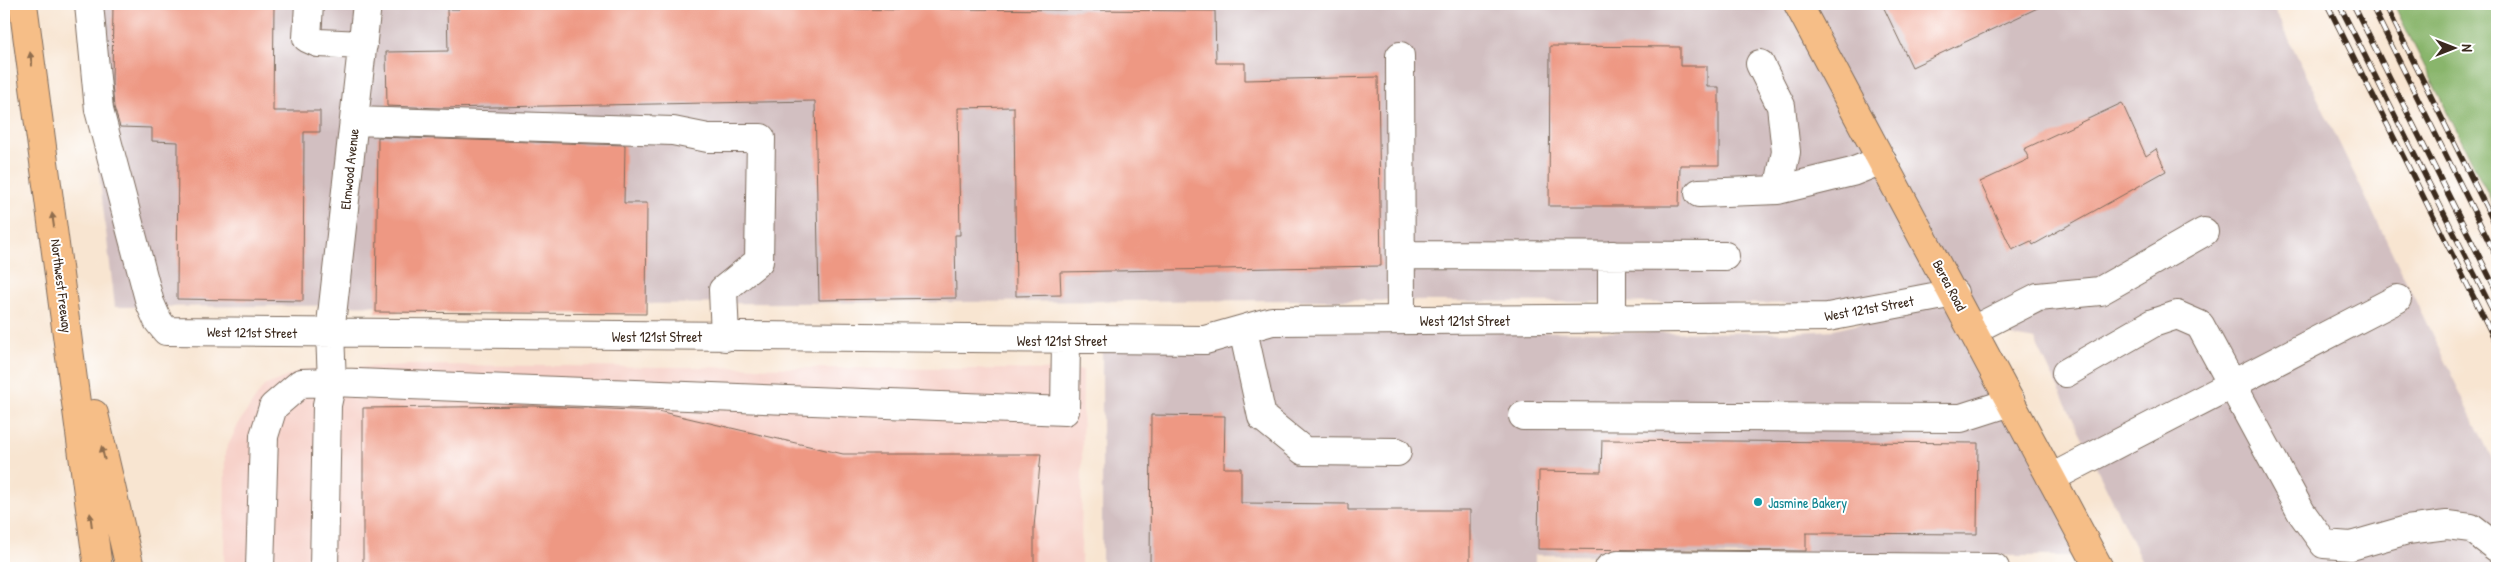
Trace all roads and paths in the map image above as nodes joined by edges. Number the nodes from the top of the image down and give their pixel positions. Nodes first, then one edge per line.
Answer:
1 (23, 4) edge
2 (89, 4) edge
3 (309, 4) edge
4 (367, 4) edge
5 (1798, 4) edge
6 (363, 45) junction
7 (1400, 56) dead end
8 (1760, 64) dead end
9 (354, 121) junction
10 (1882, 160) junction
11 (1778, 190) junction
12 (1699, 193) dead end
13 (2204, 232) dead end
14 (1401, 255) junction
15 (1612, 255) junction
16 (1725, 256) dead end
17 (60, 268) junction
18 (1954, 293) junction
19 (2397, 299) dead end
20 (1612, 319) junction
21 (1401, 320) junction
22 (1243, 330) junction
23 (1973, 330) junction
24 (330, 334) junction
25 (725, 337) junction
26 (1066, 340) junction
27 (2066, 373) dead end
28 (332, 382) junction
29 (2232, 385) junction
30 (2011, 402) junction
31 (1522, 416) dead end
32 (1397, 452) dead end
33 (2051, 478) junction
34 (2497, 548) edge
35 (98, 568) edge
36 (130, 568) edge
37 (260, 568) edge
38 (324, 568) edge
39 (1609, 568) edge
40 (1995, 568) edge
41 (2099, 568) edge

17 -> 1 main road, Northwest Freeway
2 - 24 street, West 121st Street
3 - 6 street
4 - 6 street, Elmwood Avenue
5 - 10 main road, Berea Road
6 - 9 street, Elmwood Avenue
7 - 14 street
8 - 11 street
9 - 24 street, Elmwood Avenue
9 - 25 street
10 - 11 street
10 - 18 main road, Berea Road
11 - 12 street
13 - 23 street
14 - 15 street
14 - 21 street
15 - 16 street
15 - 20 street
35 -> 17 main road, Northwest Freeway
36 -> 17 main road
18 - 20 street, West 121st Street
18 - 23 main road, Berea Road
19 - 29 street
20 - 21 street, West 121st Street
21 - 22 street, West 121st Street
22 - 26 street, West 121st Street
22 - 32 street
23 - 30 main road, Berea Road
24 - 25 street, West 121st Street
24 - 28 street, Elmwood Avenue
25 - 26 street, West 121st Street
26 - 28 street
27 - 29 street
28 - 37 street
28 - 38 street, Elmwood Avenue
29 - 33 street
29 - 34 street
30 - 31 street
30 - 33 main road, Berea Road
33 - 41 main road, Berea Road
39 - 40 street

